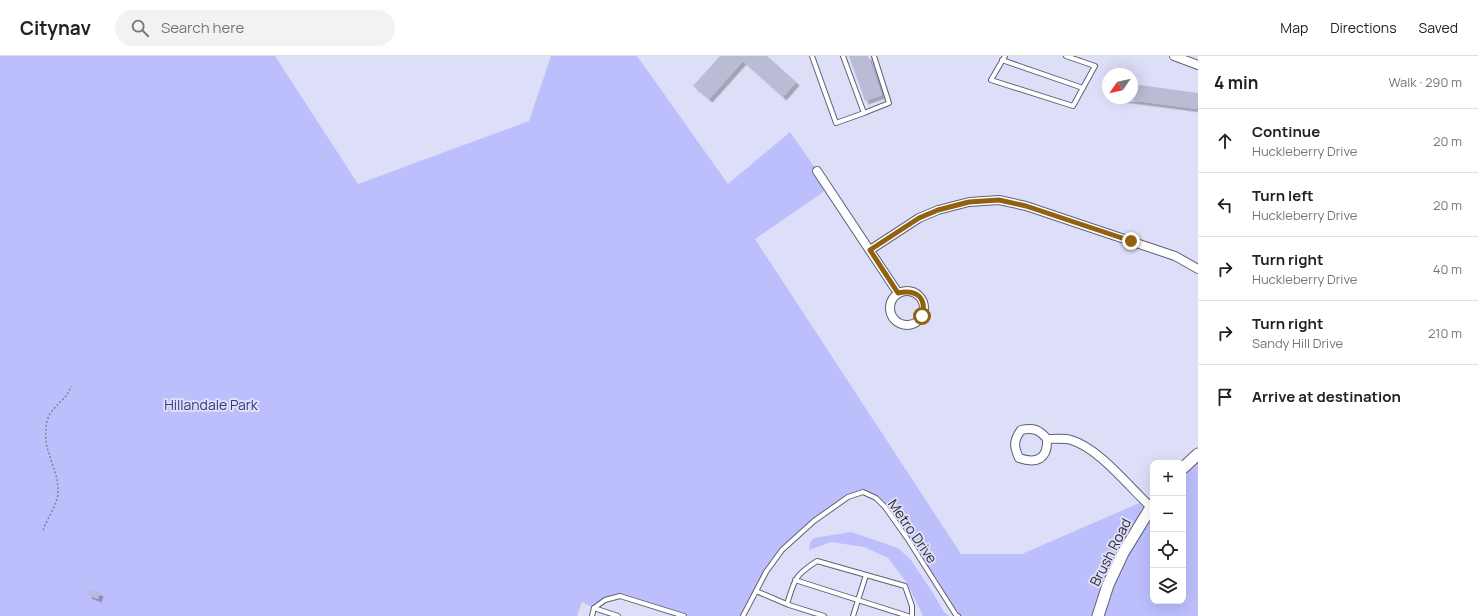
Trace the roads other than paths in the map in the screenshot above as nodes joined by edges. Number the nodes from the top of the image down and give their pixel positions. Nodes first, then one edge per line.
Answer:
1 (812, 56) edge
2 (843, 56) edge
3 (874, 56) edge
4 (1066, 56) edge
5 (1174, 56) edge
6 (1003, 58) edge
7 (1077, 58) edge
8 (1198, 65) edge
9 (1083, 88) junction
10 (864, 113) junction
11 (817, 171) dead end
12 (870, 250) junction
13 (1198, 269) edge
14 (898, 293) junction
15 (1047, 439) junction
16 (1198, 454) edge
17 (1186, 465) edge
18 (1150, 503) edge
19 (1150, 508) edge
20 (866, 575) junction
21 (795, 580) junction
22 (756, 591) junction
23 (858, 600) junction
24 (787, 604) junction
25 (594, 608) junction
26 (592, 616) edge
27 (618, 616) edge
28 (684, 616) edge
29 (743, 616) edge
30 (824, 616) edge
31 (853, 616) edge
32 (908, 616) edge
33 (912, 616) edge
34 (958, 616) edge
35 (1098, 616) edge

1 - 10 lane
2 - 10 lane
3 - 10 lane
4 - 7 lane
5 - 8 street
6 - 9 lane
6 - 9 lane
7 - 9 lane
11 - 12 street
12 - 13 street
12 - 14 street
14 - 14 street
15 - 15 street
15 - 18 street
16 - 17 street
19 - 35 street, Brush Road
20 - 21 lane
20 - 23 lane
20 - 33 lane
21 - 23 lane
21 - 24 lane
22 - 24 lane
22 - 29 lane, Metro Drive
22 - 34 lane, Metro Drive
23 - 31 lane
23 - 32 lane
24 - 30 lane
25 - 26 lane
25 - 27 lane
25 - 28 lane

